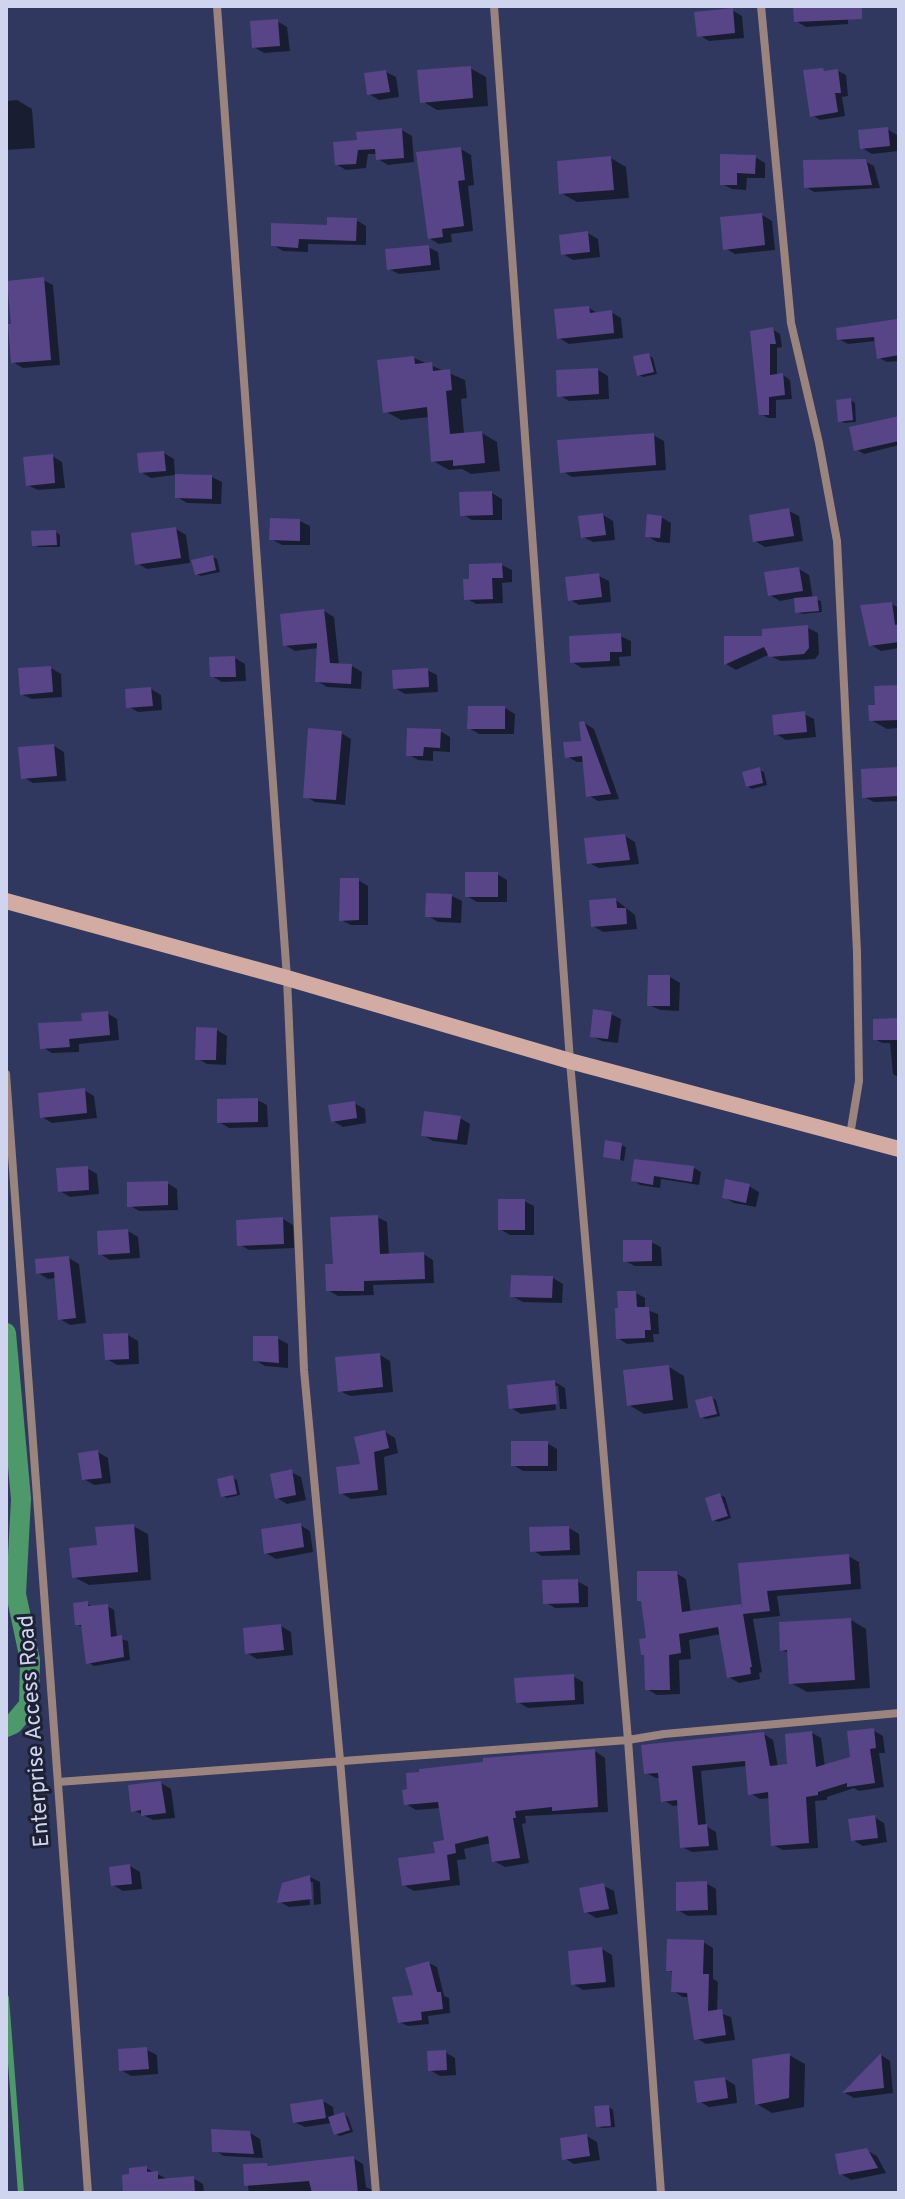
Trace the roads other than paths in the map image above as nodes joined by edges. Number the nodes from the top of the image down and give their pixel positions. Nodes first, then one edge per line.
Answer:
1 (217, 6) edge
2 (494, 6) edge
3 (761, 6) edge
4 (6, 901) edge
5 (287, 978) junction
6 (570, 1061) junction
7 (6, 1074) edge
8 (850, 1135) junction
9 (899, 1149) edge
10 (11, 1220) edge
11 (899, 1713) edge
12 (628, 1740) junction
13 (340, 1760) junction
14 (58, 1782) junction
15 (88, 2193) edge
16 (376, 2193) edge
17 (661, 2193) edge

1 - 5 street
2 - 6 street
3 - 8 street
4 - 5 main road
5 - 6 main road
5 - 13 street
6 - 8 main road
6 - 12 street
7 - 10 street, Enterprise Access Road
8 - 9 main road
10 - 14 street, Enterprise Access Road
11 - 12 street
12 - 13 street
12 - 17 street
13 - 14 street
13 - 16 street
14 - 15 street, Enterprise Access Road

